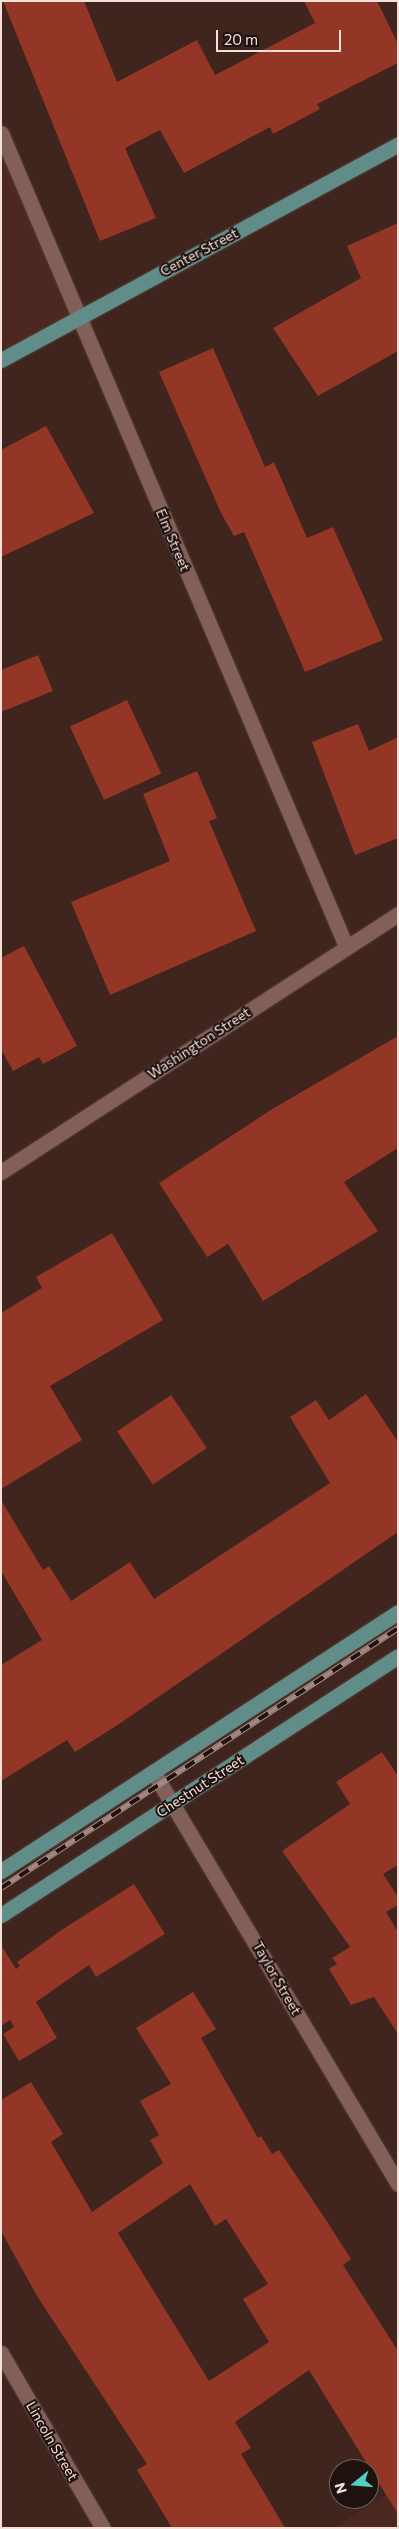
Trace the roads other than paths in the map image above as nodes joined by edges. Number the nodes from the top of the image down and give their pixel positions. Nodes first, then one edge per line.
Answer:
1 (1, 133) edge
2 (398, 144) edge
3 (80, 318) junction
4 (1, 360) edge
5 (398, 914) edge
6 (346, 946) junction
7 (1, 1172) edge
8 (398, 1612) edge
9 (398, 1656) edge
10 (154, 1773) junction
11 (174, 1803) junction
12 (1, 1871) edge
13 (1, 1915) edge
14 (398, 2184) edge
15 (1, 2353) edge
16 (103, 2528) edge

1 - 3 street, Elm Street
2 - 3 main road, Center Street
3 - 4 main road, Center Street
3 - 6 street, Elm Street
5 - 6 street, Washington Street
6 - 7 street, Washington Street
8 - 10 main road
9 - 11 main road, Chestnut Street
10 - 11 street, Taylor Street
10 - 12 main road
11 - 13 main road, Chestnut Street
11 - 14 street, Taylor Street
15 - 16 street, Lincoln Street

